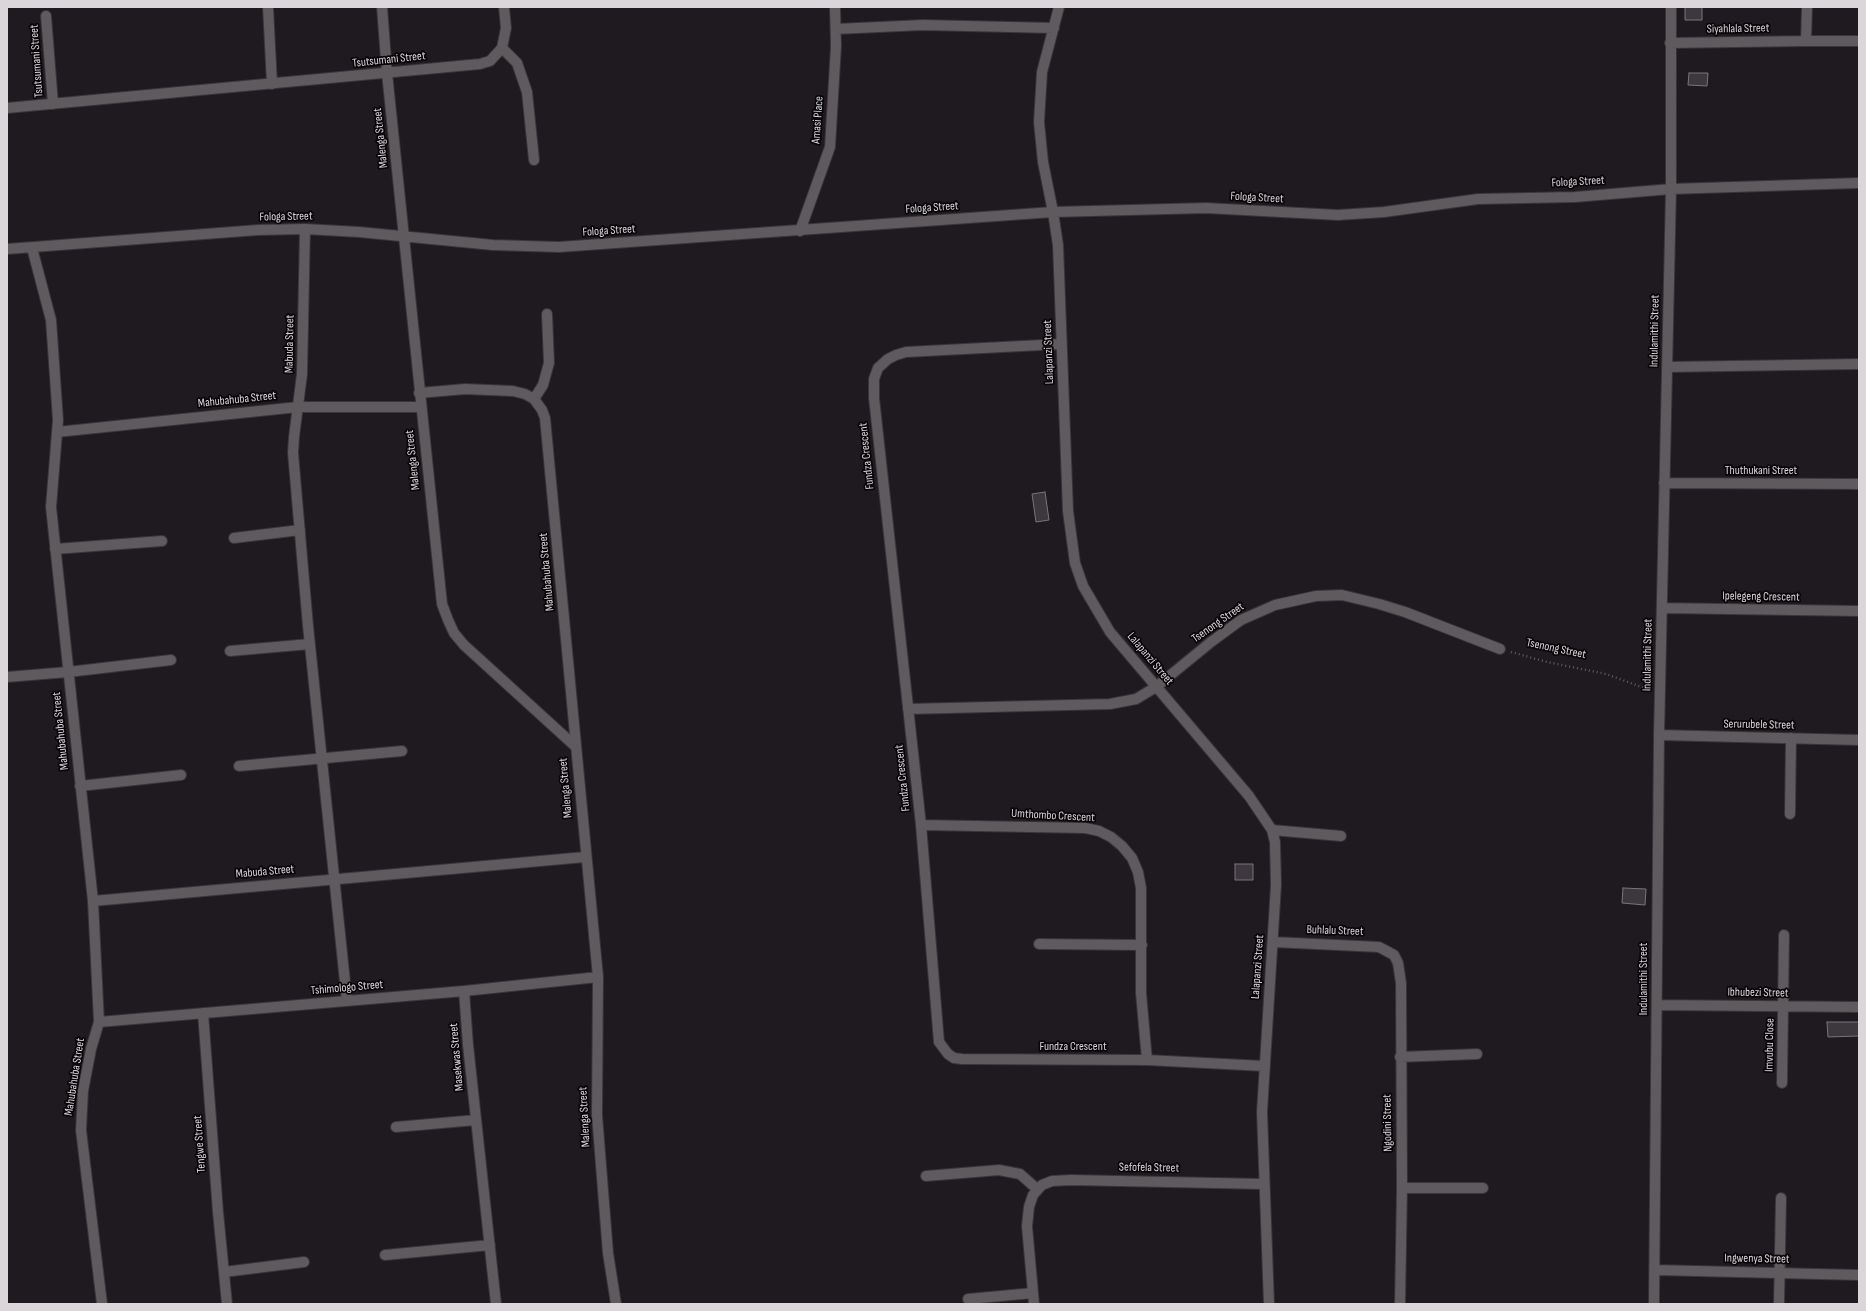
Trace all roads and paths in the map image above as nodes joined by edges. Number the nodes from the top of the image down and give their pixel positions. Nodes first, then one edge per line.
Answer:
1 (268, 7) edge
2 (382, 7) edge
3 (504, 7) edge
4 (835, 7) edge
5 (1059, 7) edge
6 (1671, 7) edge
7 (1807, 7) edge
8 (46, 16) dead end
9 (1054, 28) junction
10 (836, 29) junction
11 (1806, 41) junction
12 (1859, 41) edge
13 (1670, 44) junction
14 (502, 48) junction
15 (386, 74) junction
16 (272, 84) junction
17 (53, 104) junction
18 (7, 108) edge
19 (534, 160) dead end
20 (1859, 183) edge
21 (1671, 189) junction
22 (1053, 212) junction
23 (305, 229) junction
24 (800, 231) junction
25 (405, 237) junction
26 (32, 248) junction
27 (7, 249) edge
28 (547, 314) dead end
29 (1061, 344) junction
30 (1859, 364) edge
31 (1667, 367) junction
32 (419, 393) junction
33 (534, 399) junction
34 (298, 407) junction
35 (420, 407) junction
36 (57, 432) junction
37 (1664, 483) junction
38 (1859, 484) edge
39 (300, 530) junction
40 (234, 538) dead end
41 (162, 541) dead end
42 (55, 549) junction
43 (1662, 608) junction
44 (1859, 611) edge
45 (310, 644) junction
46 (1500, 649) joint
47 (230, 650) dead end
48 (171, 660) dead end
49 (68, 672) junction
50 (7, 677) edge
51 (1156, 687) junction
52 (1660, 694) junction
53 (908, 709) junction
54 (1659, 736) junction
55 (1791, 738) junction
56 (1859, 740) edge
57 (575, 746) junction
58 (402, 751) dead end
59 (322, 760) junction
60 (239, 766) dead end
61 (181, 775) dead end
62 (80, 786) junction
63 (1790, 814) dead end
64 (921, 825) junction
65 (1272, 830) junction
66 (1341, 836) dead end
67 (585, 857) junction
68 (334, 879) junction
69 (93, 901) junction
70 (1784, 935) dead end
71 (1273, 942) junction
72 (1039, 944) dead end
73 (1142, 946) junction
74 (1394, 955) joint
75 (598, 977) junction
76 (464, 991) junction
77 (347, 1001) junction
78 (1657, 1005) junction
79 (1783, 1007) junction
80 (1859, 1007) edge
81 (204, 1013) junction
82 (99, 1022) junction
83 (1477, 1054) dead end
84 (1400, 1057) junction
85 (1147, 1060) junction
86 (1264, 1066) junction
87 (1782, 1083) dead end
88 (476, 1120) junction
89 (396, 1126) dead end
90 (926, 1176) dead end
91 (1263, 1184) junction
92 (1402, 1188) junction
93 (1483, 1188) dead end
94 (1037, 1189) junction
95 (1781, 1198) dead end
96 (490, 1245) junction
97 (385, 1255) dead end
98 (304, 1262) dead end
99 (1655, 1270) junction
100 (224, 1272) junction
101 (1779, 1272) junction
102 (1859, 1275) edge
103 (1033, 1293) junction
104 (968, 1299) dead end
105 (102, 1304) edge
106 (227, 1304) edge
107 (496, 1304) edge
108 (616, 1304) edge
109 (1034, 1304) edge
110 (1269, 1304) edge
111 (1400, 1304) edge
112 (1654, 1304) edge
113 (1779, 1304) edge

1 - 16 street
2 - 15 street, Malenga Street
3 - 14 street
4 - 10 street, Amasi Place
5 - 9 street, Lalapanzi Street
6 - 13 street, Indulamithi Street
7 - 11 street
8 - 17 street, Tsutsumani Street
9 - 10 street
9 - 22 street, Lalapanzi Street
10 - 24 street, Amasi Place
11 - 12 street, Siyahlala Street
11 - 13 street, Siyahlala Street
13 - 21 street, Indulamithi Street
14 - 15 street, Tsutsumani Street
14 - 19 street
15 - 16 street, Tsutsumani Street
15 - 25 street, Malenga Street
16 - 17 street, Tsutsumani Street
17 - 18 street, Tsutsumani Street
20 - 21 street, Fologa Street
21 - 22 street, Fologa Street
21 - 31 street, Indulamithi Street
22 - 24 street, Fologa Street
22 - 29 street, Lalapanzi Street
23 - 25 street, Fologa Street
23 - 26 street, Fologa Street
23 - 34 street, Mabuda Street
24 - 25 street, Fologa Street
25 - 32 street, Malenga Street
26 - 27 street, Fologa Street
26 - 36 street, Mahubahuba Street
28 - 33 street
29 - 51 street, Lalapanzi Street
29 - 53 street, Fundza Crescent
30 - 31 street
31 - 37 street, Indulamithi Street
32 - 33 street
32 - 35 street, Malenga Street
33 - 57 street, Mahubahuba Street
34 - 35 street, Mahubahuba Street
34 - 36 street, Mahubahuba Street
34 - 39 street, Mabuda Street
35 - 57 street, Malenga Street
36 - 42 street, Mahubahuba Street
37 - 38 street, Thuthukani Street
37 - 43 street, Indulamithi Street
39 - 40 street
39 - 45 street, Mabuda Street
41 - 42 street
42 - 49 street, Mahubahuba Street
43 - 44 street, Ipelegeng Crescent
43 - 52 street, Indulamithi Street
45 - 47 street
45 - 59 street, Mabuda Street
46 - 51 street, Tsenong Street
46 - 52 path, Tsenong Street
48 - 49 street
49 - 50 street
49 - 62 street, Mahubahuba Street
51 - 53 street, Tsenong Street
51 - 65 street, Lalapanzi Street
52 - 54 street, Indulamithi Street
53 - 64 street, Fundza Crescent
54 - 55 street, Serurubele Street
54 - 78 street, Indulamithi Street
55 - 56 street, Serurubele Street
55 - 63 street
57 - 67 street, Malenga Street
58 - 59 street
59 - 60 street
59 - 68 street, Mabuda Street
61 - 62 street
62 - 69 street, Mahubahuba Street
64 - 73 street, Umthombo Crescent
64 - 85 street, Fundza Crescent
65 - 66 street
65 - 71 street, Lalapanzi Street
67 - 68 street, Mabuda Street
67 - 75 street, Malenga Street
68 - 69 street, Mabuda Street
68 - 77 street, Mabuda Street
69 - 82 street, Mahubahuba Street
70 - 79 street, Imvubu Close
71 - 74 street, Buhlalu Street
71 - 86 street, Lalapanzi Street
72 - 73 street
73 - 85 street, Umthombo Crescent
74 - 84 street, Ngodini Street
75 - 76 street, Tshimologo Street
75 - 108 street, Malenga Street
76 - 77 street, Tshimologo Street
76 - 88 street, Masekwas Street
77 - 81 street, Tshimologo Street
78 - 79 street, Ibhubezi Street
78 - 99 street, Indulamithi Street
79 - 80 street, Ibhubezi Street
79 - 87 street, Imvubu Close
81 - 82 street, Tshimologo Street
81 - 100 street, Tengwe Street
82 - 105 street, Mahubahuba Street
83 - 84 street
84 - 92 street, Ngodini Street
85 - 86 street, Fundza Crescent
86 - 91 street, Lalapanzi Street
88 - 89 street
88 - 96 street, Masekwas Street
90 - 94 street
91 - 94 street, Sefofela Street
91 - 110 street, Lalapanzi Street
92 - 93 street
92 - 111 street, Ngodini Street
94 - 103 street
95 - 101 street
96 - 97 street
96 - 107 street, Masekwas Street
98 - 100 street
99 - 101 street, Ingwenya Street
99 - 112 street, Indulamithi Street
100 - 106 street, Tengwe Street
101 - 102 street, Ingwenya Street
101 - 113 street
103 - 104 street
103 - 109 street

